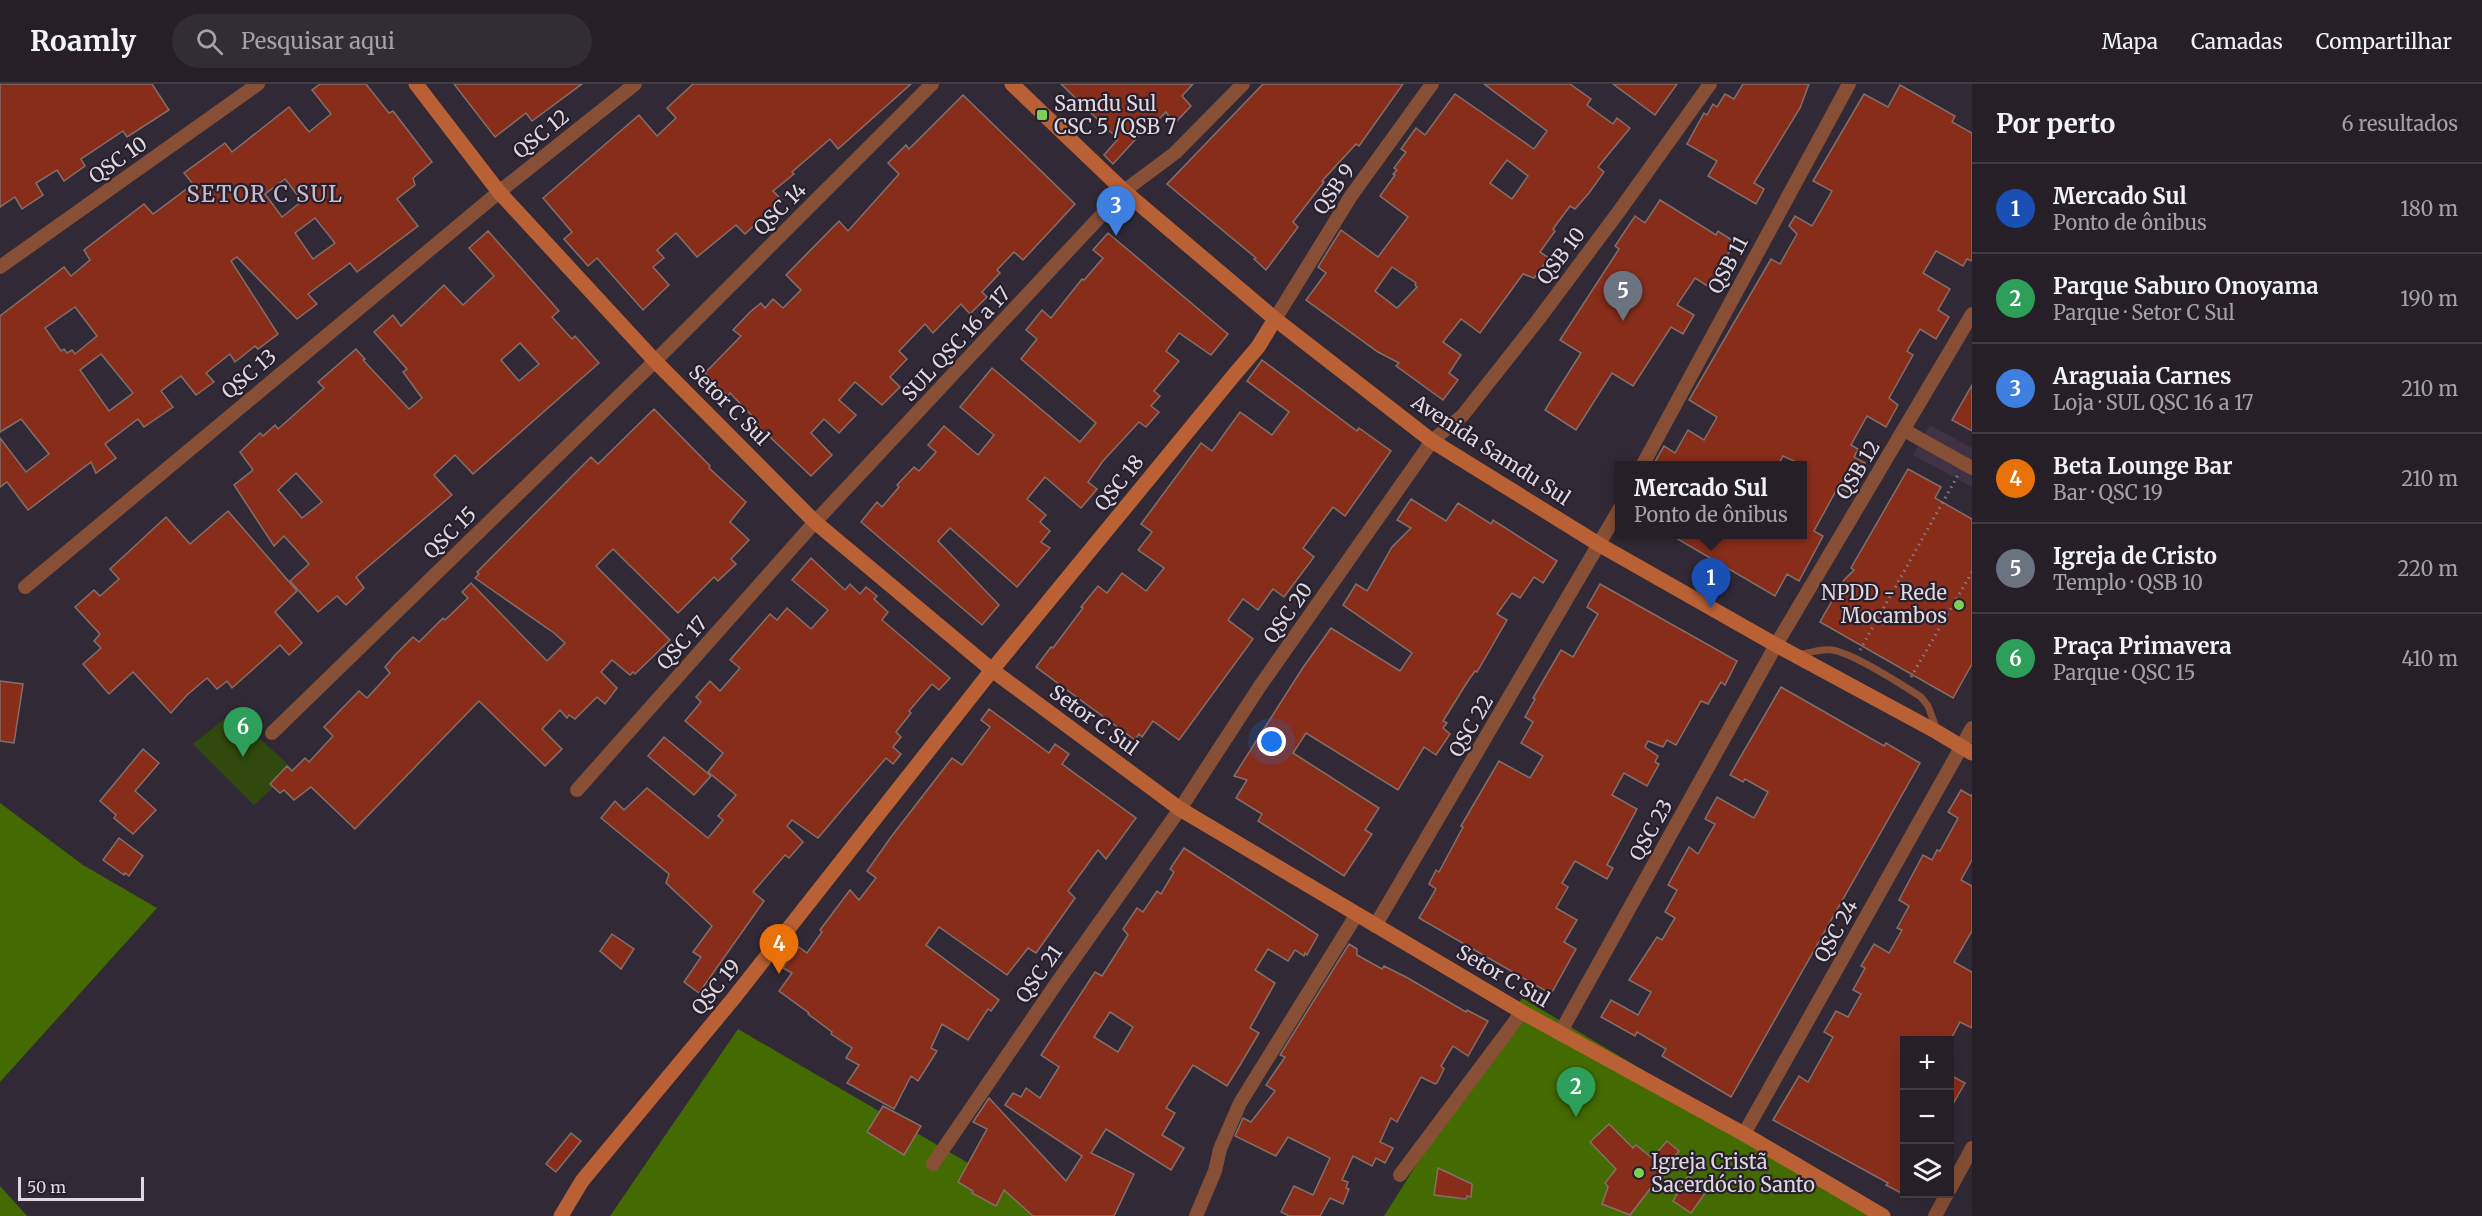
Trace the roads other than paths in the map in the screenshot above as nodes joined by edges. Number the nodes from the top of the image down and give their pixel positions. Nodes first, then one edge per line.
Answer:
1 (258, 84) edge
2 (416, 84) edge
3 (635, 84) edge
4 (932, 84) edge
5 (1012, 84) edge
6 (1243, 84) edge
7 (1432, 84) edge
8 (1710, 84) edge
9 (1849, 84) edge
10 (1124, 191) junction
11 (500, 192) junction
12 (0, 267) edge
13 (1972, 314) edge
14 (1275, 319) junction
15 (655, 361) junction
16 (1904, 430) junction
17 (1432, 441) junction
18 (1644, 461) edge
19 (1968, 466) edge
20 (1615, 517) edge
21 (816, 522) junction
22 (1600, 545) junction
23 (25, 587) dead end
24 (1776, 645) junction
25 (1797, 656) junction
26 (992, 670) junction
27 (1972, 728) edge
28 (1937, 732) junction
29 (272, 733) dead end
30 (1967, 750) edge
31 (577, 790) dead end
32 (1180, 809) junction
33 (1357, 914) junction
34 (1375, 926) junction
35 (1522, 1012) junction
36 (1560, 1033) junction
37 (1744, 1134) junction
38 (1972, 1148) edge
39 (933, 1164) dead end
40 (1400, 1175) dead end
41 (1954, 1182) edge
42 (1945, 1198) edge
43 (561, 1216) edge
44 (1196, 1216) edge
45 (1883, 1216) edge
46 (1935, 1216) edge

1 - 12 street, QSC 10
2 - 11 street, Setor C Sul
3 - 11 street, QSC 12
4 - 15 street, QSC 14
5 - 10 street, Avenida Samdu Sul
6 - 10 street, SUL QSC 16 a 17
7 - 14 street, QSB 9
8 - 17 street, QSB 10
9 - 18 street, QSB 11
10 - 14 street, Avenida Samdu Sul
10 - 21 street, SUL QSC 16 a 17
11 - 15 street, Setor C Sul
11 - 23 street, QSC 13
13 - 16 street, QSB 12
14 - 17 street, Avenida Samdu Sul
14 - 26 street, QSC 18
15 - 21 street, Setor C Sul
15 - 29 street, QSC 15
16 - 19 street
16 - 24 street, QSB 12
17 - 22 street, Avenida Samdu Sul
17 - 32 street, QSC 20
20 - 22 street
21 - 26 street, Setor C Sul
21 - 31 street, QSC 17
22 - 24 street, Avenida Samdu Sul
22 - 34 street, QSC 22
24 - 25 street, Avenida Samdu Sul
24 - 36 street, QSC 23
25 - 28 street, Avenida Samdu Sul
25 - 28 lane
26 - 32 street, Setor C Sul
26 - 43 street, QSC 19
27 - 30 street, QSC 24
28 - 30 street, Avenida Samdu Sul
30 - 37 street, QSC 24
32 - 33 street, Setor C Sul
32 - 39 street, QSC 21
33 - 34 street, Setor C Sul
33 - 44 street
34 - 35 street, Setor C Sul
35 - 36 street, Setor C Sul
35 - 40 street
36 - 37 street, Setor C Sul
37 - 45 street, Setor C Sul
38 - 41 street
42 - 46 street

